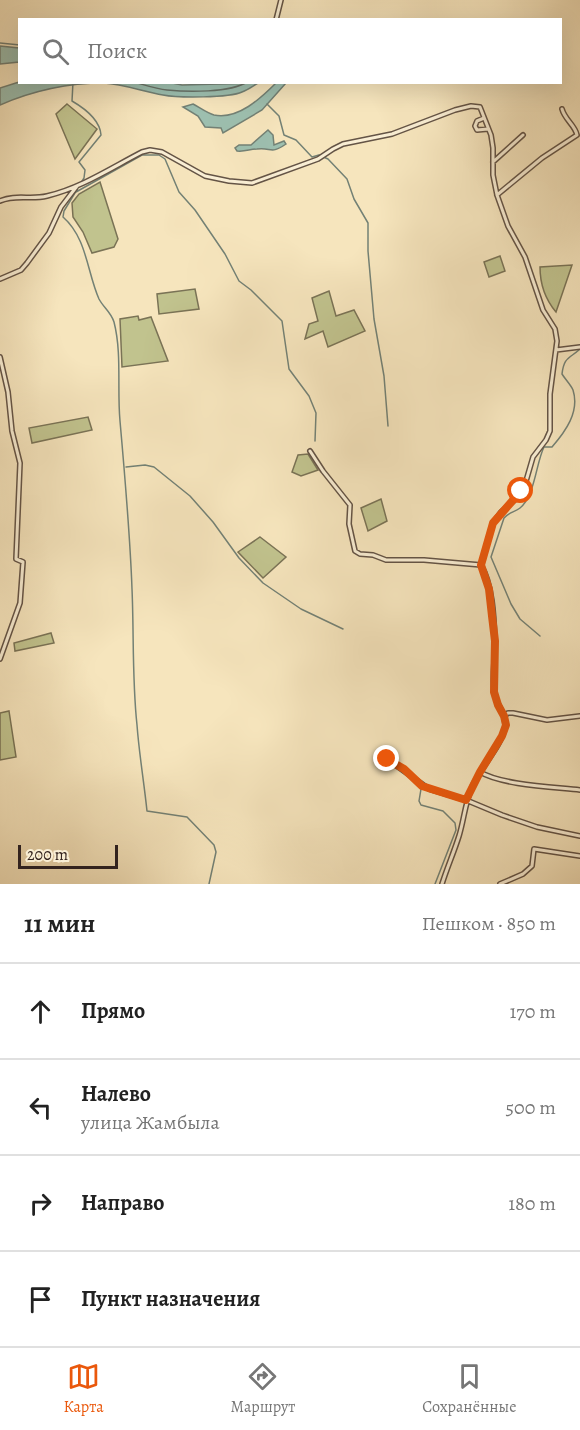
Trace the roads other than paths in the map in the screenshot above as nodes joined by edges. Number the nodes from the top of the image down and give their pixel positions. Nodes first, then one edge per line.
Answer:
1 (281, 0) edge
2 (276, 18) edge
3 (562, 109) dead end
4 (484, 118) junction
5 (488, 129) junction
6 (523, 135) dead end
7 (493, 162) junction
8 (77, 186) junction
9 (497, 195) junction
10 (0, 201) edge
11 (0, 279) edge
12 (580, 347) edge
13 (556, 350) junction
14 (0, 357) edge
15 (310, 451) dead end
16 (481, 565) junction
17 (0, 659) edge
18 (504, 716) junction
19 (580, 716) edge
20 (387, 759) dead end
21 (480, 772) junction
22 (580, 790) edge
23 (466, 800) junction
24 (580, 836) edge
25 (580, 856) edge
26 (442, 884) edge
27 (500, 884) edge

1 - 2 street
3 - 9 street
4 - 5 street
4 - 5 street
4 - 8 street
5 - 7 street
6 - 7 street
7 - 9 street
8 - 10 street
8 - 11 street
9 - 13 street
12 - 13 street
13 - 16 street
14 - 17 street
15 - 16 street
16 - 18 street
18 - 19 street
18 - 21 street
20 - 23 street
21 - 22 street
21 - 23 street
23 - 24 street
23 - 26 street
25 - 27 street

